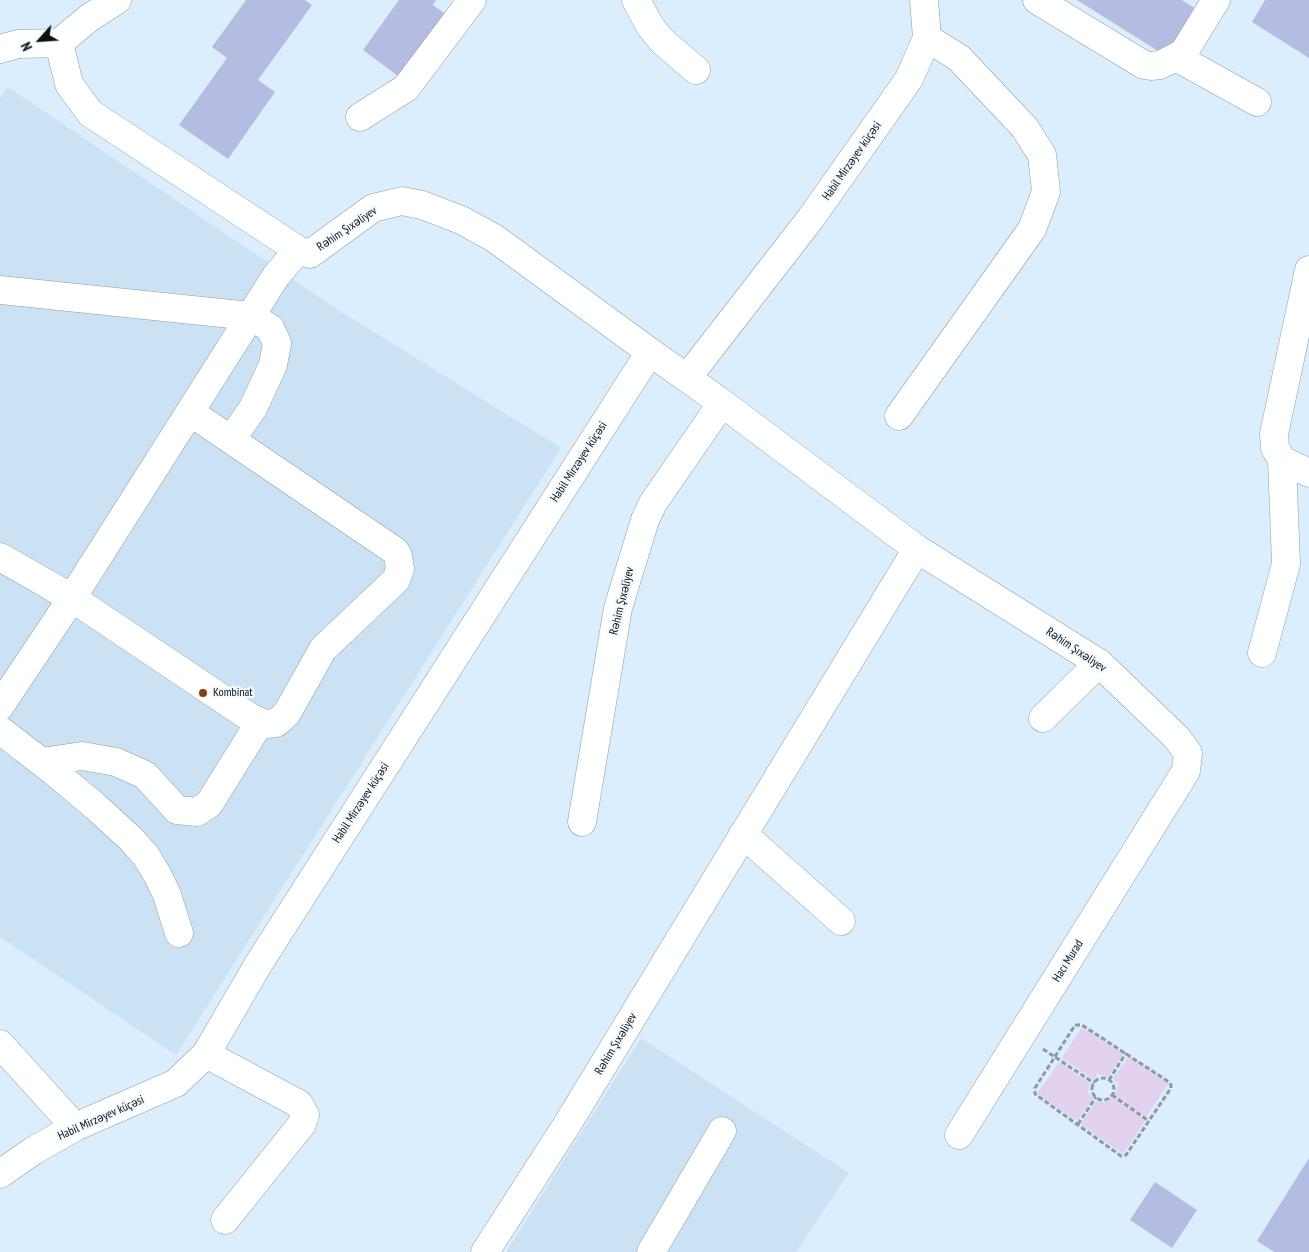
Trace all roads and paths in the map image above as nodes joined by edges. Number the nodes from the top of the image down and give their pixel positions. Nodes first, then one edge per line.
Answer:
1 (116, 0) edge
2 (472, 0) edge
3 (636, 0) edge
4 (924, 0) edge
5 (1037, 0) edge
6 (1216, 0) edge
7 (927, 38) junction
8 (59, 43) junction
9 (0, 49) edge
10 (1176, 58) junction
11 (696, 70) dead end
12 (1257, 102) dead end
13 (360, 117) dead end
14 (298, 250) junction
15 (1309, 270) edge
16 (0, 290) edge
17 (250, 316) junction
18 (650, 352) junction
19 (687, 378) junction
20 (722, 403) junction
21 (190, 412) junction
22 (899, 416) dead end
23 (231, 440) junction
24 (1282, 460) junction
25 (1309, 473) edge
26 (917, 548) junction
27 (0, 557) edge
28 (72, 598) junction
29 (1262, 653) dead end
30 (1099, 663) junction
31 (8, 678) edge
32 (0, 706) edge
33 (1043, 718) dead end
34 (260, 722) junction
35 (0, 730) edge
36 (42, 762) junction
37 (1177, 787) joint
38 (582, 822) dead end
39 (743, 834) junction
40 (841, 921) dead end
41 (178, 933) dead end
42 (1023, 1033) junction
43 (0, 1044) edge
44 (1126, 1053) junction
45 (206, 1054) junction
46 (1054, 1057) junction
47 (1109, 1080) junction
48 (1094, 1083) junction
49 (1112, 1095) junction
50 (1096, 1097) junction
51 (1149, 1121) junction
52 (1078, 1124) junction
53 (75, 1127) junction
54 (722, 1131) dead end
55 (960, 1135) dead end
56 (0, 1174) edge
57 (225, 1220) dead end
58 (485, 1252) edge
59 (651, 1252) edge

1 - 8 street
2 - 13 street
3 - 11 street
4 - 7 street, Habil Mirzəyev küçəsi
5 - 10 street
6 - 10 street
7 - 19 street, Habil Mirzəyev küçəsi
7 - 22 street
8 - 9 street
8 - 14 street, Rəhim Şıxəliyev
10 - 12 street
14 - 17 street
14 - 18 street, Rəhim Şıxəliyev
15 - 24 street
16 - 17 street
17 - 21 street
17 - 23 street
18 - 19 street, Rəhim Şıxəliyev
18 - 45 street, Habil Mirzəyev küçəsi
19 - 20 street, Rəhim Şıxəliyev
20 - 26 street, Rəhim Şıxəliyev
20 - 38 street, Rəhim Şıxəliyev
21 - 23 street
21 - 28 street
23 - 34 street
24 - 25 street
24 - 29 street
26 - 30 street, Rəhim Şıxəliyev
26 - 39 street, Rəhim Şıxəliyev
27 - 28 street
28 - 31 street
28 - 34 street
30 - 33 street
30 - 37 street, Rəhim Şıxəliyev
31 - 32 street
34 - 36 street
35 - 36 street
36 - 41 street
37 - 42 street, Hacı Murad
39 - 40 street
39 - 58 street, Rəhim Şıxəliyev
42 - 46 path
42 - 55 street, Hacı Murad
43 - 53 street
44 - 46 path
44 - 47 path
44 - 51 path
45 - 53 street, Habil Mirzəyev küçəsi
45 - 57 street
46 - 48 path
46 - 52 path
47 - 48 path
47 - 49 path
48 - 50 path
49 - 50 path
49 - 51 path
50 - 52 path
51 - 52 path
53 - 56 street, Habil Mirzəyev küçəsi
54 - 59 street

